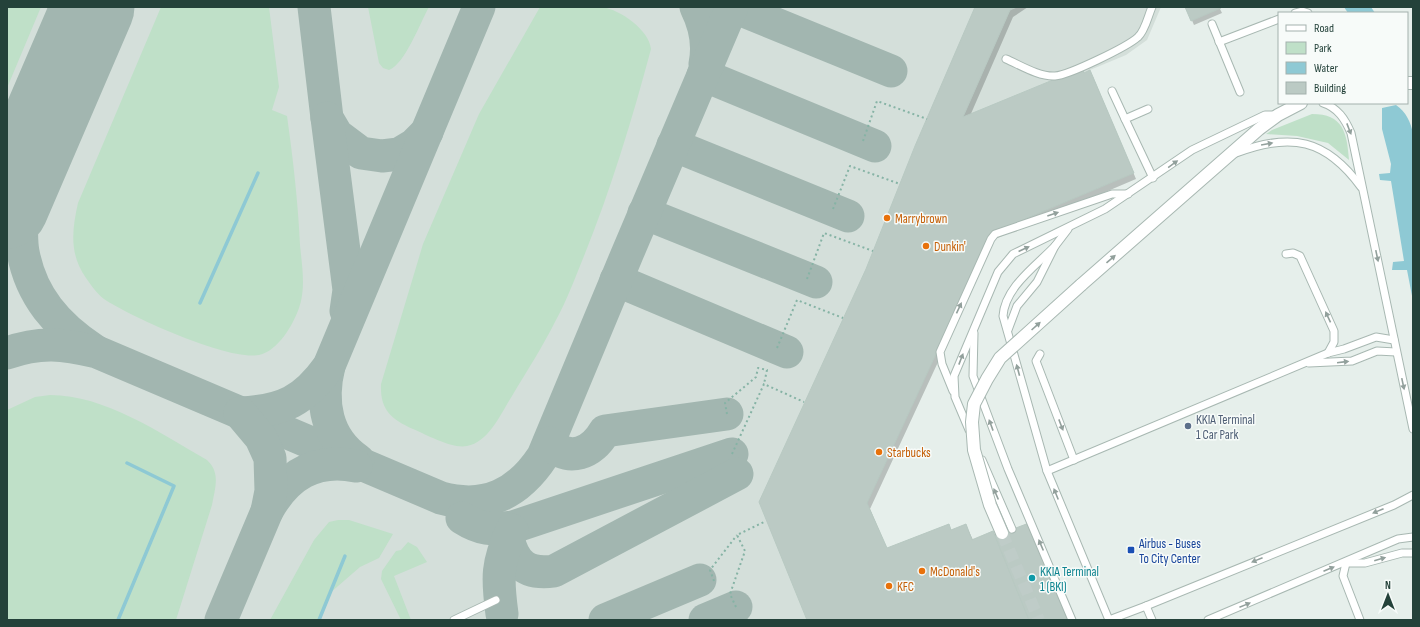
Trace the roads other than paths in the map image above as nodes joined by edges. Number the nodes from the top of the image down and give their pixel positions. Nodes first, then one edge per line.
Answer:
1 (1152, 7) edge
2 (1278, 19) edge
3 (1212, 24) dead end
4 (1219, 42) junction
5 (1006, 59) dead end
6 (1112, 91) dead end
7 (1240, 92) dead end
8 (1299, 104) edge
9 (1326, 104) edge
10 (1148, 109) dead end
11 (1278, 115) junction
12 (1125, 119) junction
13 (1230, 155) junction
14 (1153, 178) junction
15 (1363, 189) junction
16 (1128, 194) junction
17 (1068, 228) junction
18 (1055, 246) junction
19 (1286, 254) dead end
20 (974, 330) junction
21 (1008, 330) junction
22 (1394, 340) junction
23 (1396, 352) junction
24 (1328, 353) junction
25 (1040, 354) dead end
26 (1304, 363) junction
27 (955, 396) junction
28 (1413, 429) edge
29 (1074, 460) junction
30 (1047, 471) junction
31 (1413, 495) edge
32 (1007, 531) joint
33 (1413, 537) edge
34 (1413, 553) edge
35 (1346, 563) junction
36 (496, 600) dead end
37 (1146, 606) junction
38 (454, 620) edge
39 (1072, 620) edge
40 (1109, 620) edge
41 (1152, 620) edge
42 (1208, 620) edge
43 (1360, 620) edge

1 - 5 lane
2 - 4 lane
3 - 4 lane
4 - 7 lane
6 - 12 lane
8 - 11 street
9 -> 15 lane
10 - 12 lane
11 - 13 street
14 -> 11 lane
12 - 14 lane
13 -> 15 lane
32 -> 13 street, bridge
14 - 16 lane
15 -> 22 lane
16 - 17 lane
27 -> 16 lane
17 - 18 lane
20 -> 17 lane
18 - 21 lane
18 - 21 lane
24 -> 19 lane
27 -> 20 lane
39 -> 20 lane
30 -> 21 lane
22 - 23 lane
22 - 24 lane
26 -> 23 lane
23 -> 28 lane
24 - 26 lane
25 -> 29 lane
26 - 29 lane
32 -> 27 lane
29 - 30 lane
40 -> 30 lane
31 -> 37 lane
33 - 35 lane
35 -> 34 lane
42 -> 35 lane
35 - 43 lane
36 - 38 lane
37 - 40 lane
37 - 41 lane

